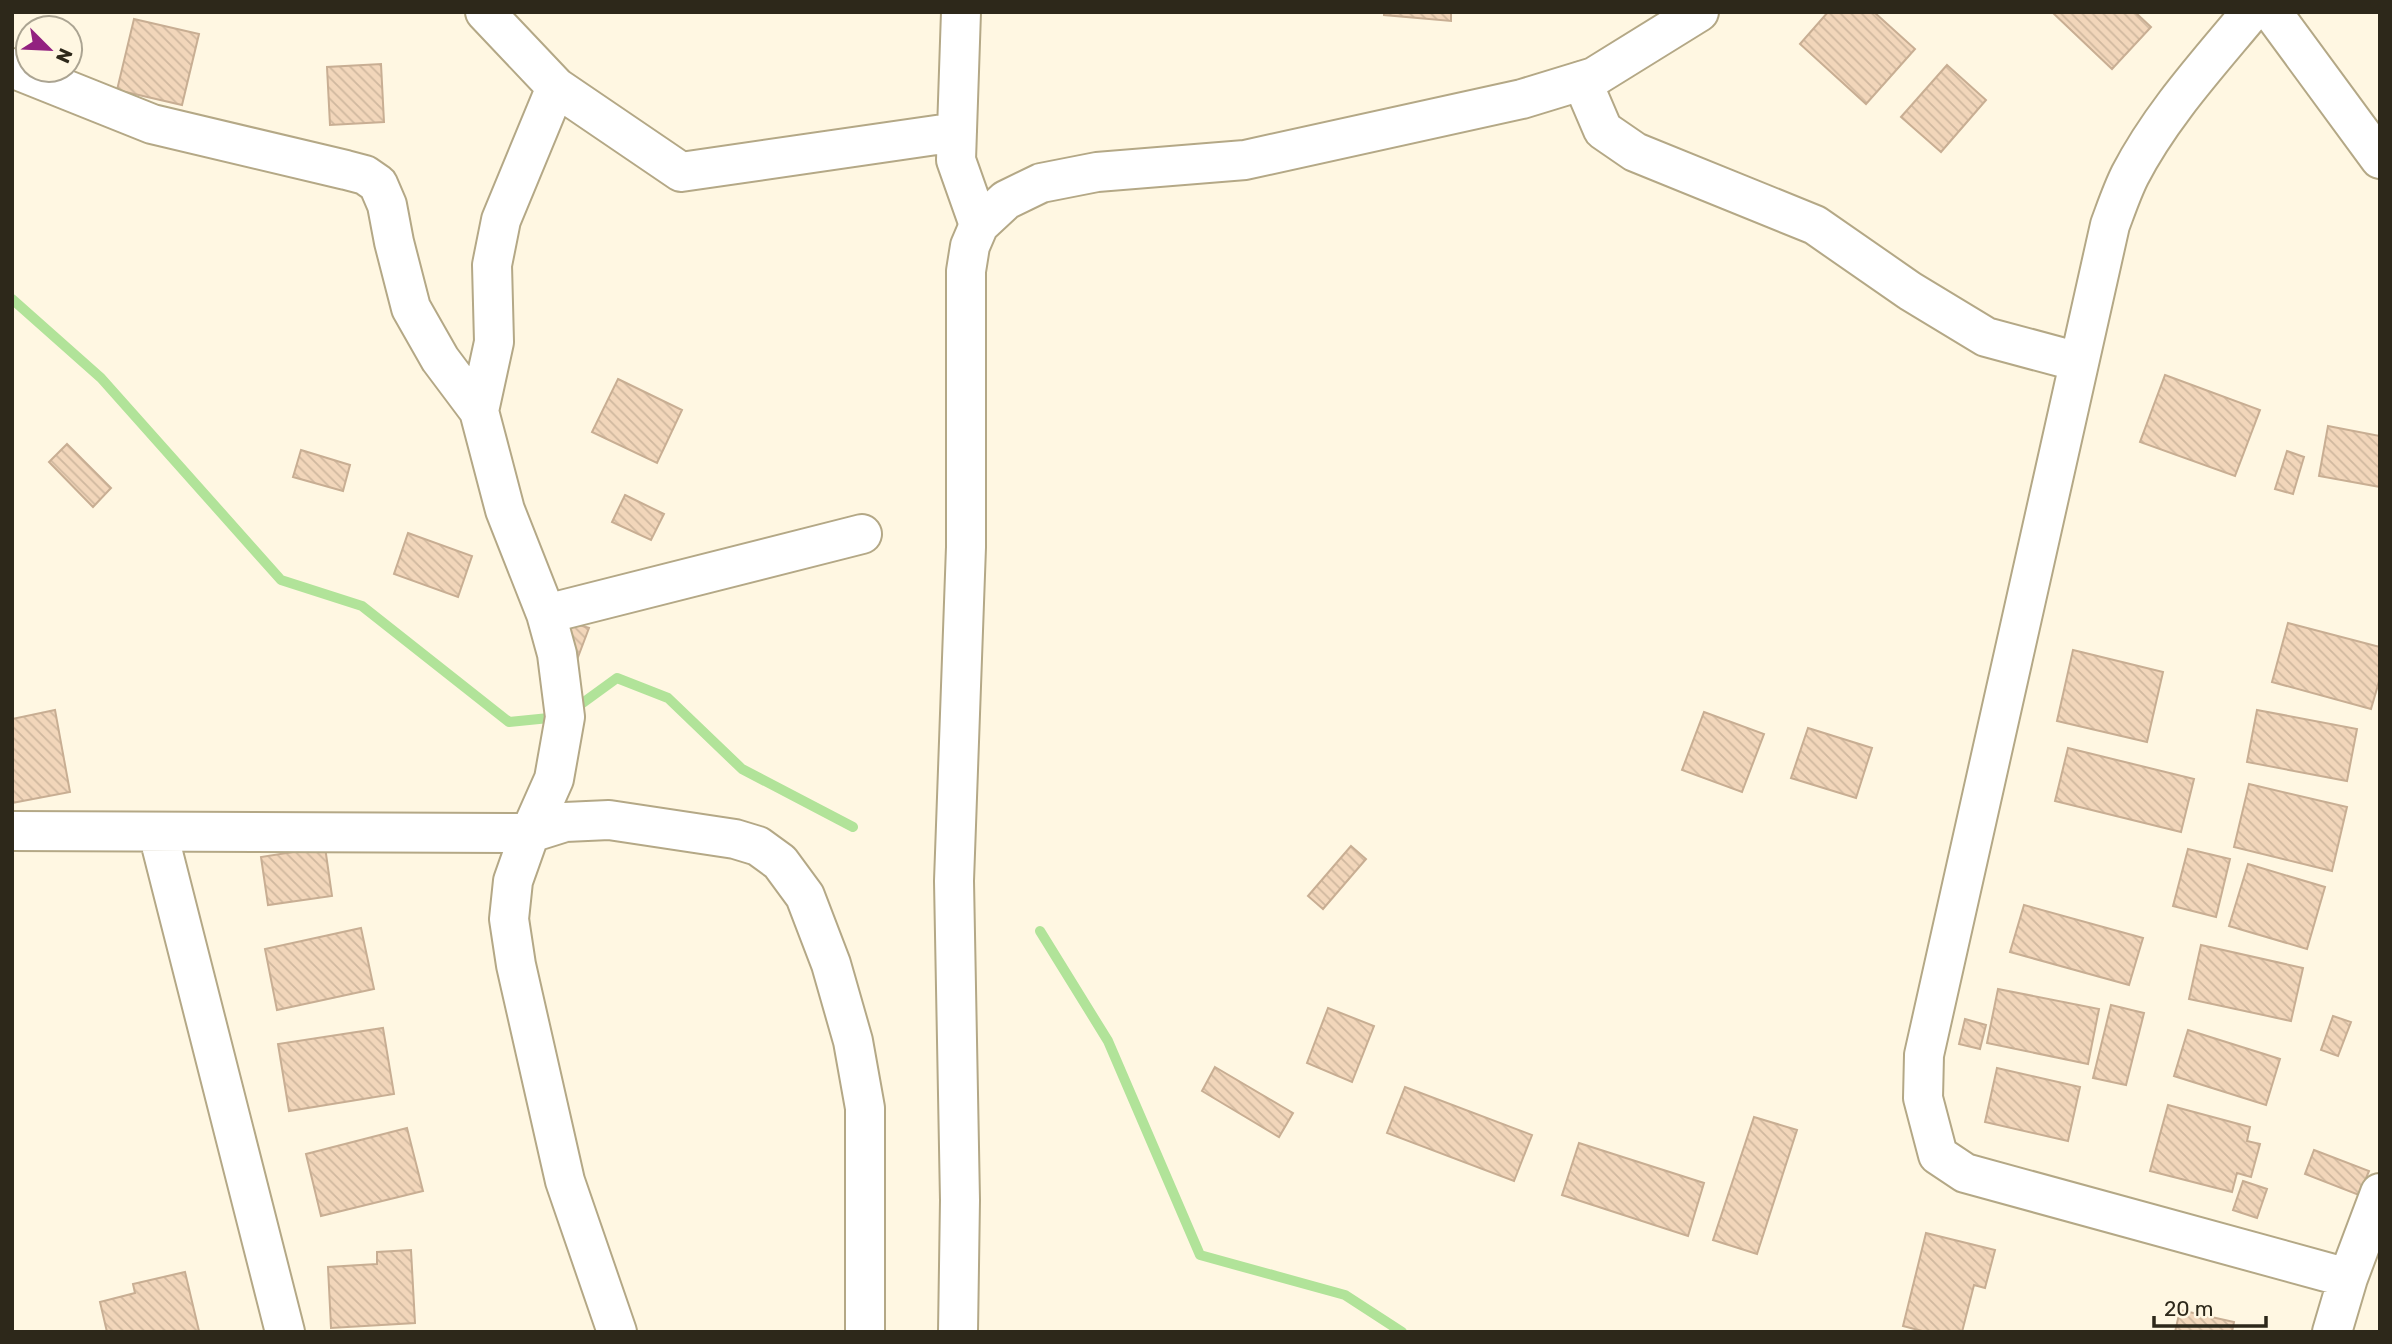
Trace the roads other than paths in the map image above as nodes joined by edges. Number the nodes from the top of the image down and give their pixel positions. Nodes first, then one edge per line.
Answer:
1 (485, 12) edge
2 (961, 12) edge
3 (1699, 12) edge
4 (2251, 12) edge
5 (2272, 12) edge
6 (12, 68) edge
7 (1582, 81) junction
8 (556, 87) junction
9 (957, 132) junction
10 (2380, 159) edge
11 (979, 225) junction
12 (2079, 362) junction
13 (479, 411) junction
14 (862, 534) dead end
15 (546, 614) junction
16 (12, 831) edge
17 (158, 833) junction
18 (530, 833) junction
19 (2380, 1194) edge
20 (2348, 1278) junction
21 (285, 1332) edge
22 (617, 1332) edge
23 (865, 1332) edge
24 (958, 1332) edge
25 (2332, 1332) edge

1 - 8 street
2 - 9 street
3 - 7 street
4 - 12 street
5 - 10 street
6 - 13 street
7 - 11 street
7 - 12 street
8 - 9 street
8 - 13 street
9 - 11 street
11 - 24 street
12 - 20 street
13 - 15 street
14 - 15 street
15 - 18 street
16 - 17 street
17 - 18 street
17 - 21 street
18 - 22 street
18 - 23 street
19 - 20 street
20 - 25 street

